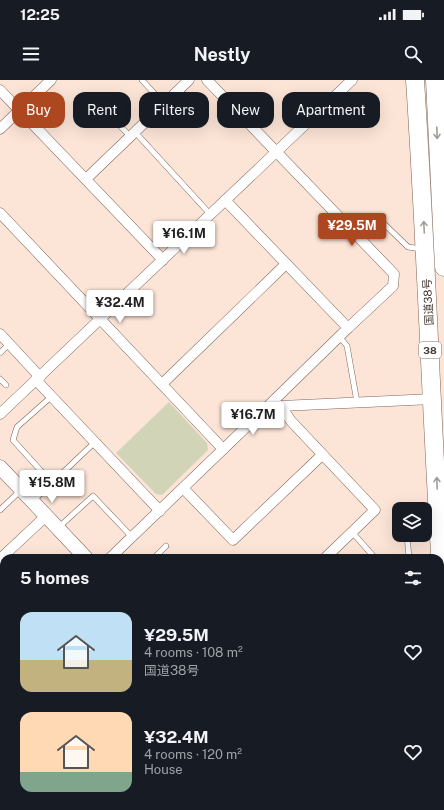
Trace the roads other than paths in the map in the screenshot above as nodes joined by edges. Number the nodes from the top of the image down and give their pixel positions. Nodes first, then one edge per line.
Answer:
1 (51, 80) edge
2 (142, 80) edge
3 (189, 80) edge
4 (207, 80) edge
5 (352, 80) edge
6 (415, 80) edge
7 (435, 80) edge
8 (0, 90) edge
9 (39, 92) edge
10 (153, 92) edge
11 (176, 92) edge
12 (12, 102) edge
13 (12, 118) edge
14 (37, 128) edge
15 (126, 128) edge
16 (139, 128) edge
17 (0, 129) edge
18 (133, 134) junction
19 (276, 151) junction
20 (434, 158) edge
21 (86, 179) junction
22 (225, 200) junction
23 (0, 214) edge
24 (210, 214) junction
25 (443, 221) edge
26 (356, 235) junction
27 (425, 249) junction
28 (163, 260) junction
29 (286, 264) junction
30 (444, 267) edge
31 (101, 320) junction
32 (348, 328) junction
33 (0, 334) edge
34 (339, 336) junction
35 (9, 344) junction
36 (0, 353) edge
37 (38, 378) junction
38 (0, 379) edge
39 (162, 384) junction
40 (6, 385) dead end
41 (52, 396) junction
42 (438, 399) edge
43 (357, 402) junction
44 (281, 406) junction
45 (265, 409) junction
46 (0, 414) edge
47 (95, 442) junction
48 (223, 449) junction
49 (322, 455) junction
50 (0, 467) edge
51 (52, 483) junction
52 (183, 488) junction
53 (21, 490) junction
54 (32, 502) junction
55 (0, 510) edge
56 (160, 511) junction
57 (46, 516) junction
58 (432, 519) edge
59 (58, 528) junction
60 (352, 532) junction
61 (132, 537) junction
62 (441, 538) edge
63 (408, 542) edge
64 (166, 546) dead end
65 (6, 554) edge
66 (82, 554) edge
67 (114, 554) edge
68 (158, 554) edge
69 (329, 554) edge
70 (371, 554) edge
71 (409, 554) edge
72 (441, 554) edge

1 - 9 street
2 - 10 lane
3 - 11 street
4 - 19 street
5 - 19 street
6 - 20 highway, 国道38号 / 38
7 -> 20 highway, 国道38号 / 38
8 - 12 street
13 - 17 street
14 - 21 street
15 - 18 lane
16 - 18 street
18 - 21 street
18 - 24 lane
19 - 22 street
19 - 26 street
20 - 25 highway, 国道38号 / 38
27 -> 20 highway, 国道38号 / 38
21 - 28 street
22 - 24 street
22 - 29 street
23 - 31 street
24 - 28 street
25 - 30 highway, 国道38号 / 38
26 - 27 lane
26 - 32 street
27 - 42 highway, 国道38号 / 38
28 - 31 street
29 - 32 street
29 - 39 street
31 - 37 street
31 - 39 street
32 - 34 street
33 - 35 street
34 - 43 lane
34 - 45 street
35 - 36 lane
35 - 37 street
37 - 41 street
37 - 46 street
38 - 40 lane
39 - 48 street
41 - 47 street
41 - 51 lane
42 - 43 street
58 -> 42 highway, 国道38号 / 38
43 - 44 street
44 - 45 street
44 - 49 street
45 - 48 street
47 - 51 lane
47 - 56 street
48 - 52 street
49 - 52 street
49 - 60 street
50 - 53 street
51 - 54 lane
52 - 56 street
53 - 54 street
53 - 55 lane
54 - 57 street
56 - 61 street
57 - 59 street
57 - 65 street
58 - 62 highway, 国道38号 / 38
59 - 61 lane
59 - 66 street
60 - 69 street
60 - 70 lane
61 - 67 street
62 - 72 highway, 国道38号 / 38
63 - 71 lane
64 - 68 lane

